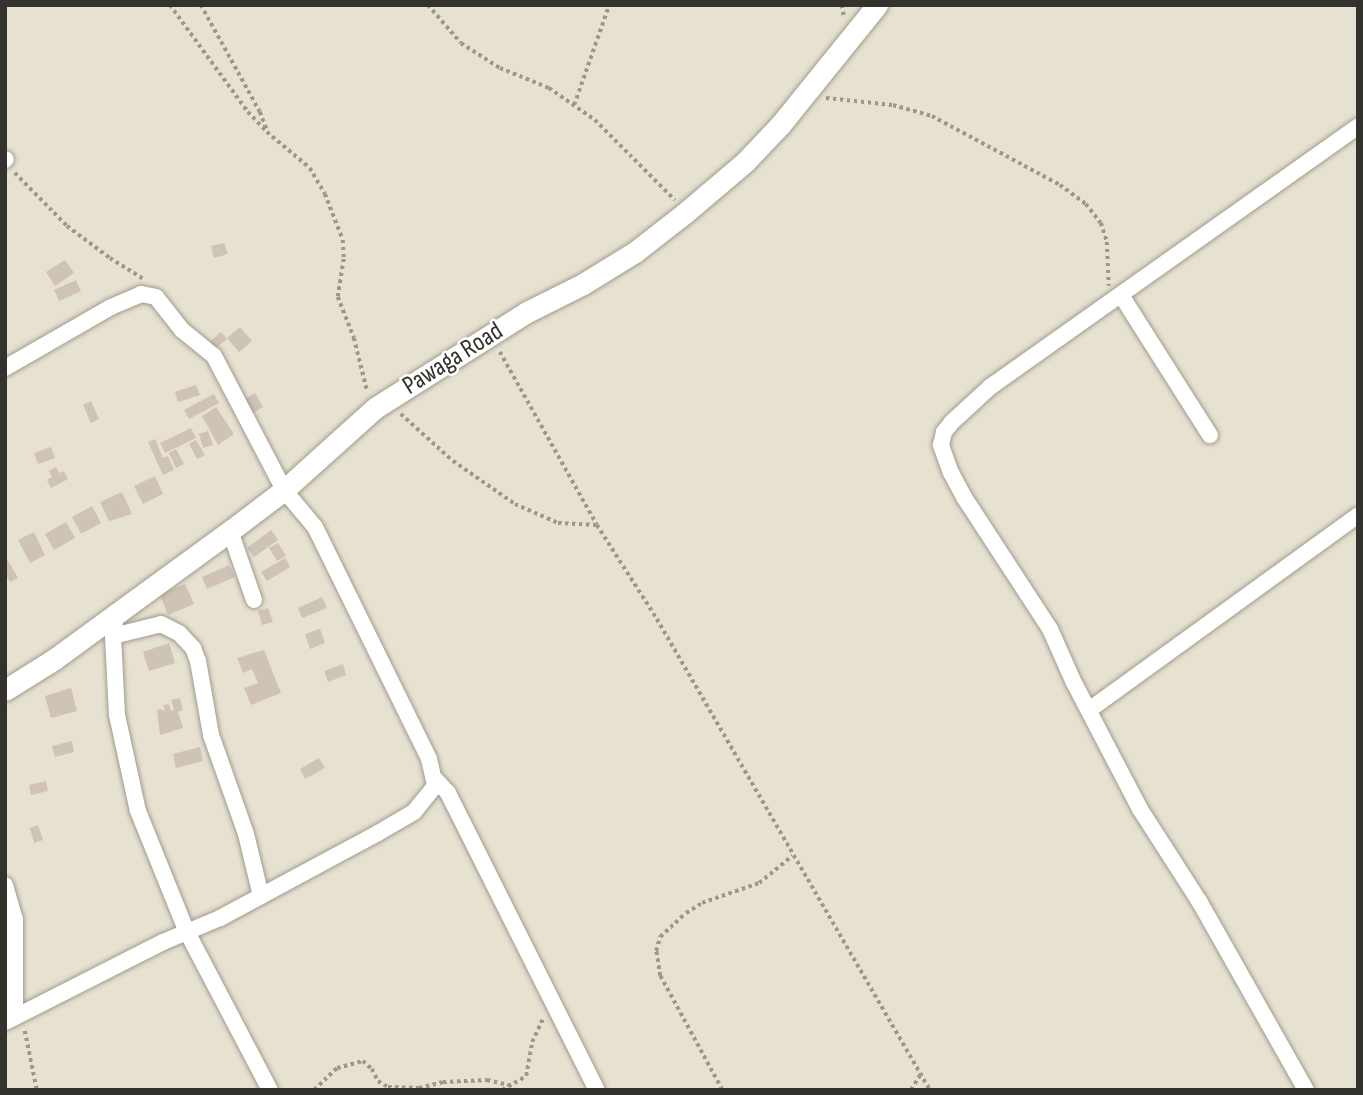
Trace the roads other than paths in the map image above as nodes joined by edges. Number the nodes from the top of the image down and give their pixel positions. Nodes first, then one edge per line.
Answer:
1 (877, 5) edge
2 (1358, 125) edge
3 (1121, 295) junction
4 (5, 368) edge
5 (1210, 435) dead end
6 (284, 490) junction
7 (1358, 515) edge
8 (230, 531) junction
9 (254, 600) dead end
10 (114, 625) junction
11 (8, 686) edge
12 (1089, 710) junction
13 (435, 779) junction
14 (5, 886) edge
15 (261, 896) junction
16 (187, 933) junction
17 (15, 1017) edge
18 (270, 1090) edge
19 (597, 1090) edge
20 (1306, 1090) edge

1 - 6 main road, Pawaga Road
2 - 3 street
3 - 5 street
3 - 12 street
4 - 6 street
6 - 8 main road, Pawaga Road
6 - 13 street
7 - 12 street
8 - 9 street
8 - 10 main road, Pawaga Road
10 - 11 main road, Pawaga Road
10 - 15 street
10 - 16 street
12 - 20 street
13 - 15 street
13 - 19 street
14 - 17 street
15 - 16 street
16 - 17 street
16 - 18 street

